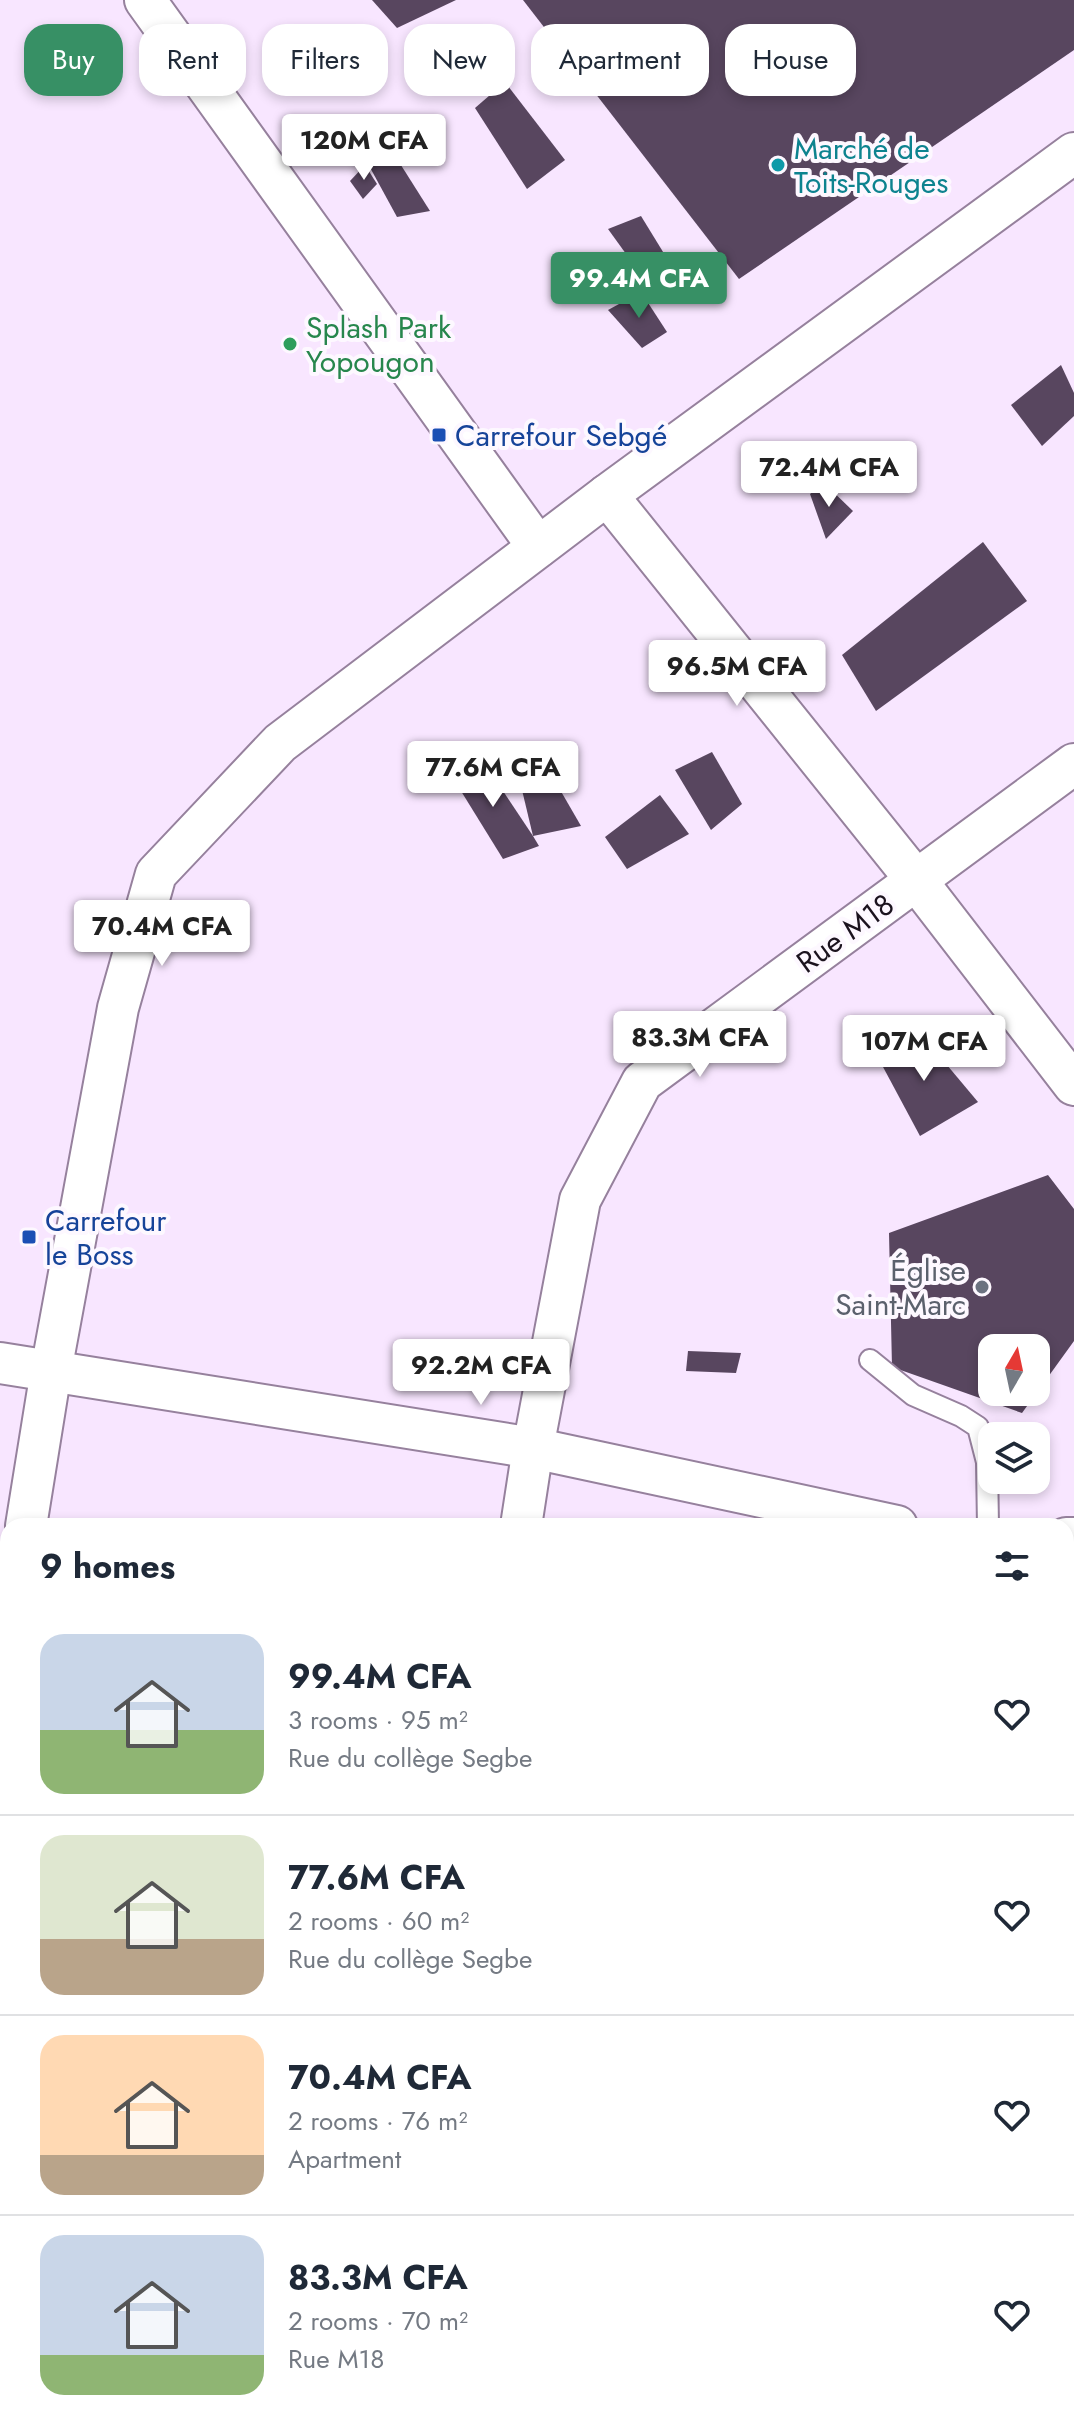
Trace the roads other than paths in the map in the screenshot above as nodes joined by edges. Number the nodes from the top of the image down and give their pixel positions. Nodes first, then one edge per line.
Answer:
1 (145, 0) edge
2 (1074, 153) edge
3 (607, 495) junction
4 (538, 547) junction
5 (1074, 764) edge
6 (916, 880) junction
7 (1074, 1085) edge
8 (870, 1360) dead end
9 (0, 1363) edge
10 (51, 1371) junction
11 (533, 1448) junction
12 (27, 1518) edge
13 (522, 1518) edge
14 (860, 1518) edge
15 (988, 1518) edge

1 - 4 street
2 - 3 street
3 - 4 street
3 - 6 street
4 - 10 street
5 - 6 street, Rue M18
6 - 7 street
6 - 11 street, Rue M18
8 - 15 lane
9 - 10 street
10 - 11 street
10 - 12 street
11 - 13 street, Rue M18
11 - 14 street

